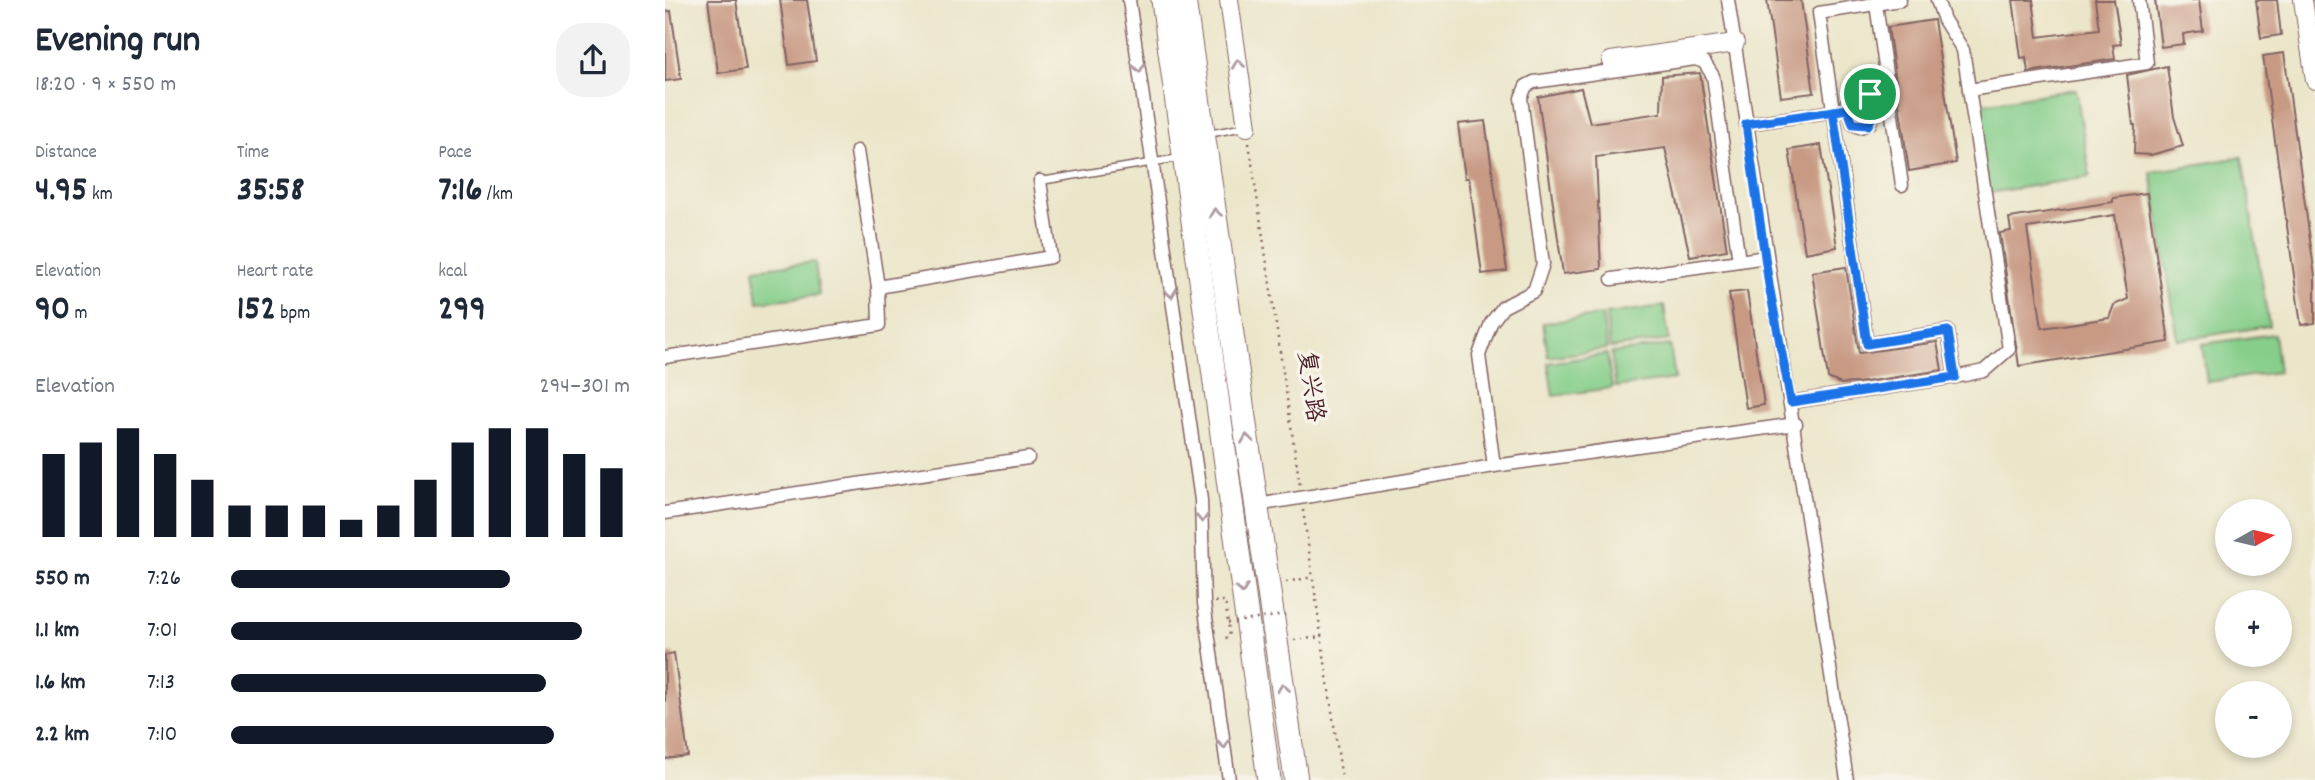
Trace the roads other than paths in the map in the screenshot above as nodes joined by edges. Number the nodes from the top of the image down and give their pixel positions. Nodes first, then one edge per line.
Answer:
1 (1129, 0) edge
2 (1163, 0) edge
3 (1184, 0) edge
4 (1229, 0) edge
5 (1728, 0) edge
6 (1812, 0) edge
7 (1900, 0) edge
8 (1937, 0) edge
9 (2139, 0) edge
10 (2303, 0) edge
11 (1876, 4) junction
12 (1819, 13) junction
13 (1735, 43) junction
14 (1611, 61) dead end
15 (2315, 80) edge
16 (1969, 90) junction
17 (1890, 103) junction
18 (1873, 106) junction
19 (1848, 109) junction
20 (1833, 111) junction
21 (1746, 124) junction
22 (1247, 127) joint
23 (1194, 146) junction
24 (857, 151) dead end
25 (1153, 163) junction
26 (1040, 181) joint
27 (1902, 185) dead end
28 (1766, 257) junction
29 (1739, 261) junction
30 (1612, 279) dead end
31 (878, 287) junction
32 (665, 357) edge
33 (1955, 377) junction
34 (1791, 402) junction
35 (1796, 424) junction
36 (1028, 458) dead end
37 (1494, 466) junction
38 (1257, 505) junction
39 (665, 513) edge
40 (1229, 780) edge
41 (1269, 780) edge
42 (1296, 780) edge
43 (1847, 780) edge

1 -> 25 street
2 - 23 highway
3 - 23 highway
22 -> 4 street
5 - 13 street
6 - 12 street
7 - 11 street
8 - 16 street
9 - 16 street
10 - 15 street
11 - 12 street
11 - 17 street
12 - 20 street
13 - 14 street
13 - 21 street
16 - 33 street
17 - 18 street
17 - 27 street
18 - 19 street
18 - 19 street
19 - 20 street
20 - 21 street
20 - 33 street
21 - 28 street
22 - 23 lane
23 - 25 lane
38 -> 23 highway
23 -> 41 highway
24 - 31 street
25 - 26 lane
25 -> 40 street
26 - 31 street
28 - 29 street
28 - 34 street
29 - 30 street
29 - 37 street
31 - 32 street
33 - 34 street
34 - 35 street
35 - 37 street
35 - 43 street
36 - 39 street
37 - 38 street
42 -> 38 highway

